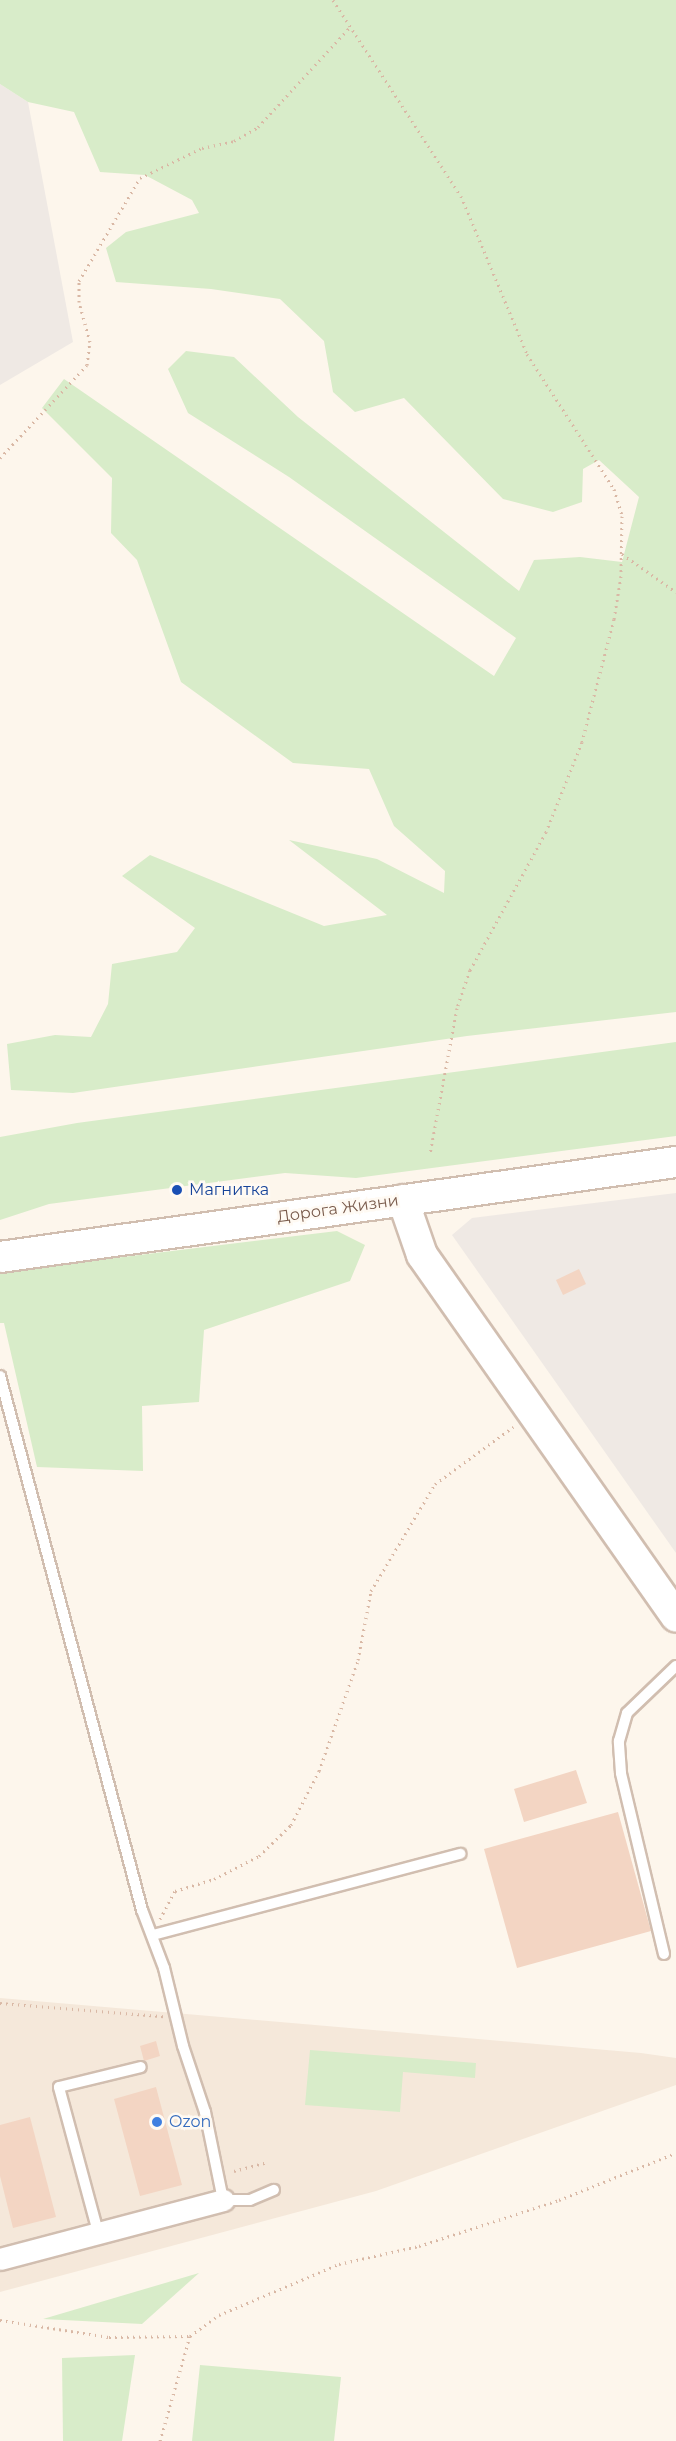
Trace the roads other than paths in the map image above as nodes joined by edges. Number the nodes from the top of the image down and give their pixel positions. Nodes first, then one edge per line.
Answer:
1 (676, 1162) edge
2 (403, 1200) junction
3 (0, 1257) edge
4 (0, 1376) edge
5 (676, 1617) edge
6 (676, 1666) edge
7 (460, 1854) dead end
8 (153, 1935) junction
9 (664, 1954) dead end
10 (141, 2067) dead end
11 (274, 2190) dead end
12 (223, 2200) junction
13 (98, 2232) junction
14 (0, 2259) edge

1 - 2 main road, Дорога Жизни
2 - 3 main road, Дорога Жизни
2 - 5 main road
4 - 8 lane
6 - 9 lane
7 - 8 lane
8 - 12 lane
10 - 13 lane
11 - 12 lane
12 - 13 street
13 - 14 street

